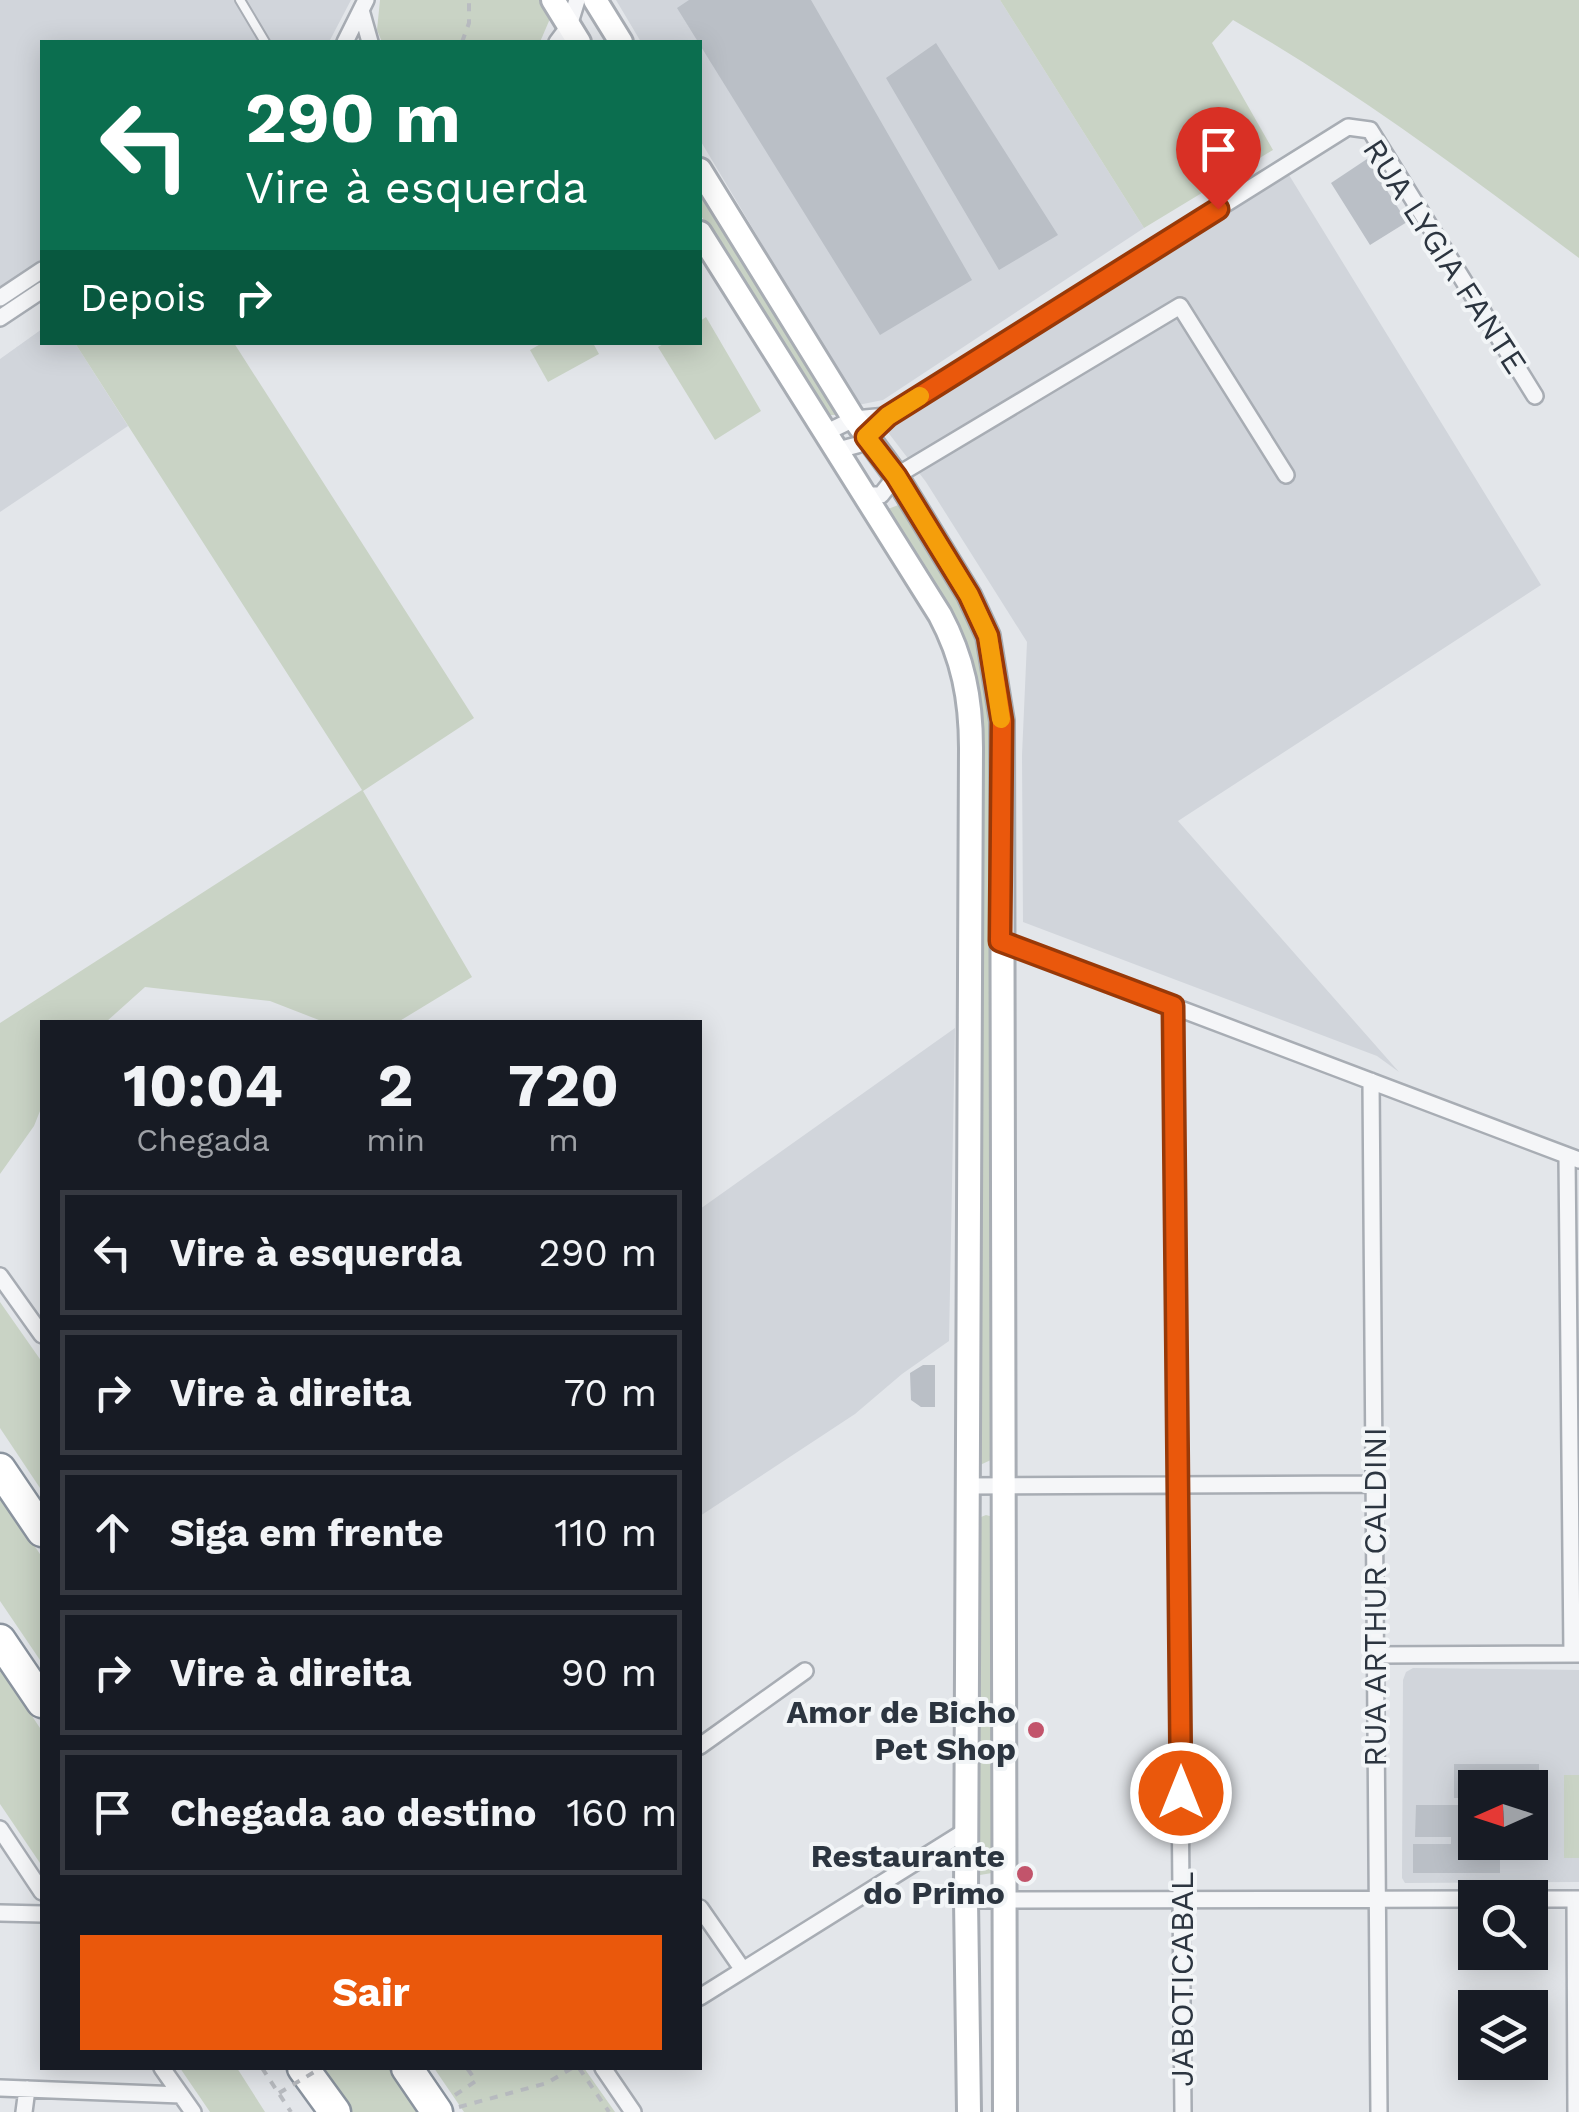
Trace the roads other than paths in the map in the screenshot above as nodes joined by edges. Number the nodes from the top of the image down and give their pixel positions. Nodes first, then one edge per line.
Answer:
1 (240, 0) edge
2 (552, 0) edge
3 (577, 0) edge
4 (595, 0) edge
5 (364, 5) edge
6 (568, 37) edge
7 (264, 40) edge
8 (346, 40) edge
9 (370, 40) edge
10 (621, 40) edge
11 (702, 173) edge
12 (702, 236) edge
13 (40, 271) edge
14 (40, 291) edge
15 (0, 298) edge
16 (0, 318) edge
17 (1535, 396) dead end
18 (860, 428) junction
19 (832, 441) junction
20 (1286, 475) dead end
21 (896, 476) junction
22 (866, 495) junction
23 (1000, 941) junction
24 (1173, 1006) junction
25 (1371, 1081) junction
26 (1573, 1158) edge
27 (0, 1276) edge
28 (40, 1331) edge
29 (0, 1468) edge
30 (1374, 1484) junction
31 (1178, 1485) junction
32 (967, 1486) junction
33 (1002, 1486) junction
34 (40, 1528) edge
35 (0, 1640) edge
36 (1575, 1654) edge
37 (1376, 1655) junction
38 (805, 1671) dead end
39 (40, 1699) edge
40 (702, 1745) edge
41 (0, 1829) edge
42 (966, 1830) junction
43 (40, 1889) edge
44 (1458, 1899) edge
45 (1548, 1899) edge
46 (1577, 1899) edge
47 (966, 1900) junction
48 (1004, 1900) junction
49 (1182, 1900) junction
50 (1377, 1900) junction
51 (702, 1911) edge
52 (0, 1913) edge
53 (40, 1914) edge
54 (743, 1970) junction
55 (702, 1996) edge
56 (163, 2070) edge
57 (303, 2070) edge
58 (408, 2070) edge
59 (604, 2070) edge
60 (0, 2088) edge
61 (27, 2090) junction
62 (181, 2095) junction
63 (436, 2110) edge
64 (192, 2111) edge
65 (24, 2112) edge
66 (334, 2112) edge
67 (634, 2112) edge
68 (969, 2112) edge
69 (1005, 2112) edge
70 (1184, 2112) edge
71 (1379, 2112) edge
72 (1576, 2112) edge

1 - 7 lane
2 - 6 main road
3 - 6 street
4 - 10 main road
5 - 8 street
5 - 9 street
11 - 18 main road
12 - 19 main road
13 - 15 street
14 - 16 street
17 - 18 street, RUA LYGIA FANTE
18 - 19 street
18 - 19 street
18 - 21 main road
19 - 22 main road
20 - 21 street
21 - 22 street
21 - 23 main road
22 - 32 main road
23 - 24 street
23 - 33 main road
24 - 25 street
24 - 31 street, JABOTICABAL
25 - 26 street
25 - 30 street, RUA ARTHUR CALDINI
26 - 36 street
27 - 28 street
29 - 34 highway
30 - 31 street
30 - 37 street, RUA ARTHUR CALDINI
31 - 33 street
31 - 49 street, JABOTICABAL
32 - 33 street
32 - 42 main road
33 - 48 main road
35 - 39 highway
36 - 37 street
37 - 50 street, RUA ARTHUR CALDINI
38 - 40 street
41 - 43 street
42 - 47 main road
42 - 54 street
44 - 50 street
45 - 46 street
46 - 72 street
47 - 48 street
47 - 68 main road
48 - 49 street
48 - 69 main road
49 - 50 street
49 - 70 street, JABOTICABAL
50 - 71 street, RUA ARTHUR CALDINI
51 - 54 street
52 - 53 street
54 - 55 street
56 - 62 street
57 - 66 highway
58 - 63 highway
59 - 67 street
60 - 61 street
61 - 62 street
61 - 65 street
62 - 64 street

